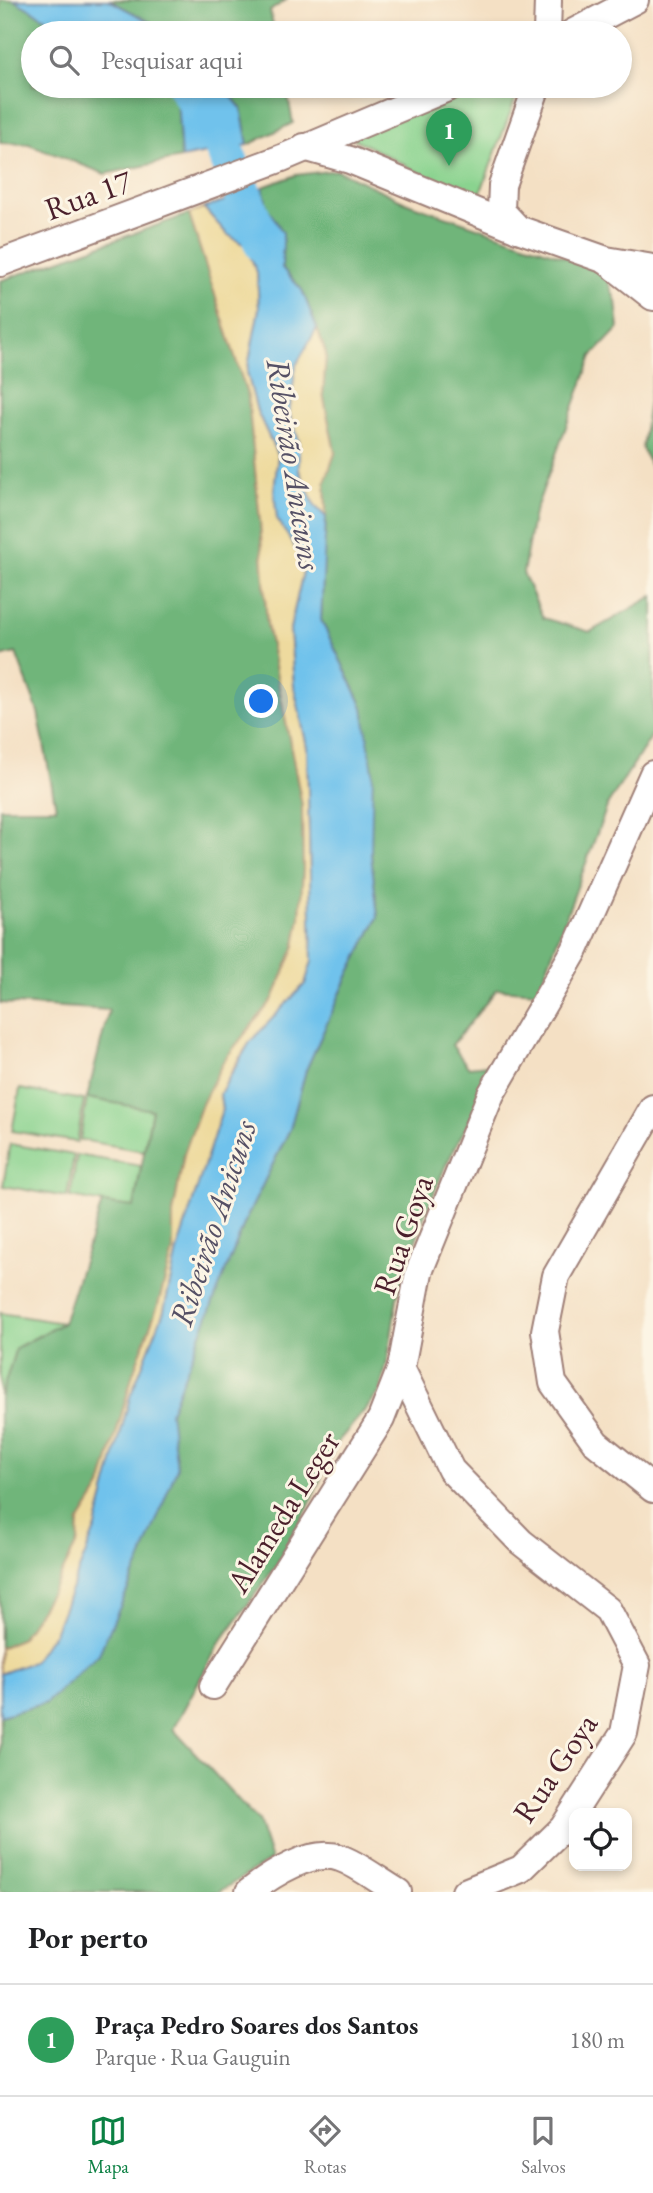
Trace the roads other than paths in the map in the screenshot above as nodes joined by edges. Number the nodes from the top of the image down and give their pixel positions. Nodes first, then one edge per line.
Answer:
1 (548, 0) edge
2 (635, 0) edge
3 (547, 21) edge
4 (595, 21) edge
5 (424, 98) edge
6 (533, 98) edge
7 (293, 153) junction
8 (518, 229) junction
9 (606, 260) junction
10 (0, 263) edge
11 (653, 268) edge
12 (653, 297) edge
13 (653, 774) edge
14 (653, 1108) edge
15 (401, 1368) junction
16 (653, 1489) edge
17 (213, 1686) dead end
18 (249, 1892) edge
19 (398, 1892) edge
20 (465, 1892) edge

1 - 3 street
2 - 4 street
5 - 7 street, Rua 17
6 - 8 street
7 - 8 street
7 - 10 street, Rua 17
8 - 9 street
9 - 11 street
9 - 12 street
13 - 15 street, Rua Goya
14 - 16 street
15 - 17 street, Alameda Leger
15 - 20 street, Rua Goya
18 - 19 street

